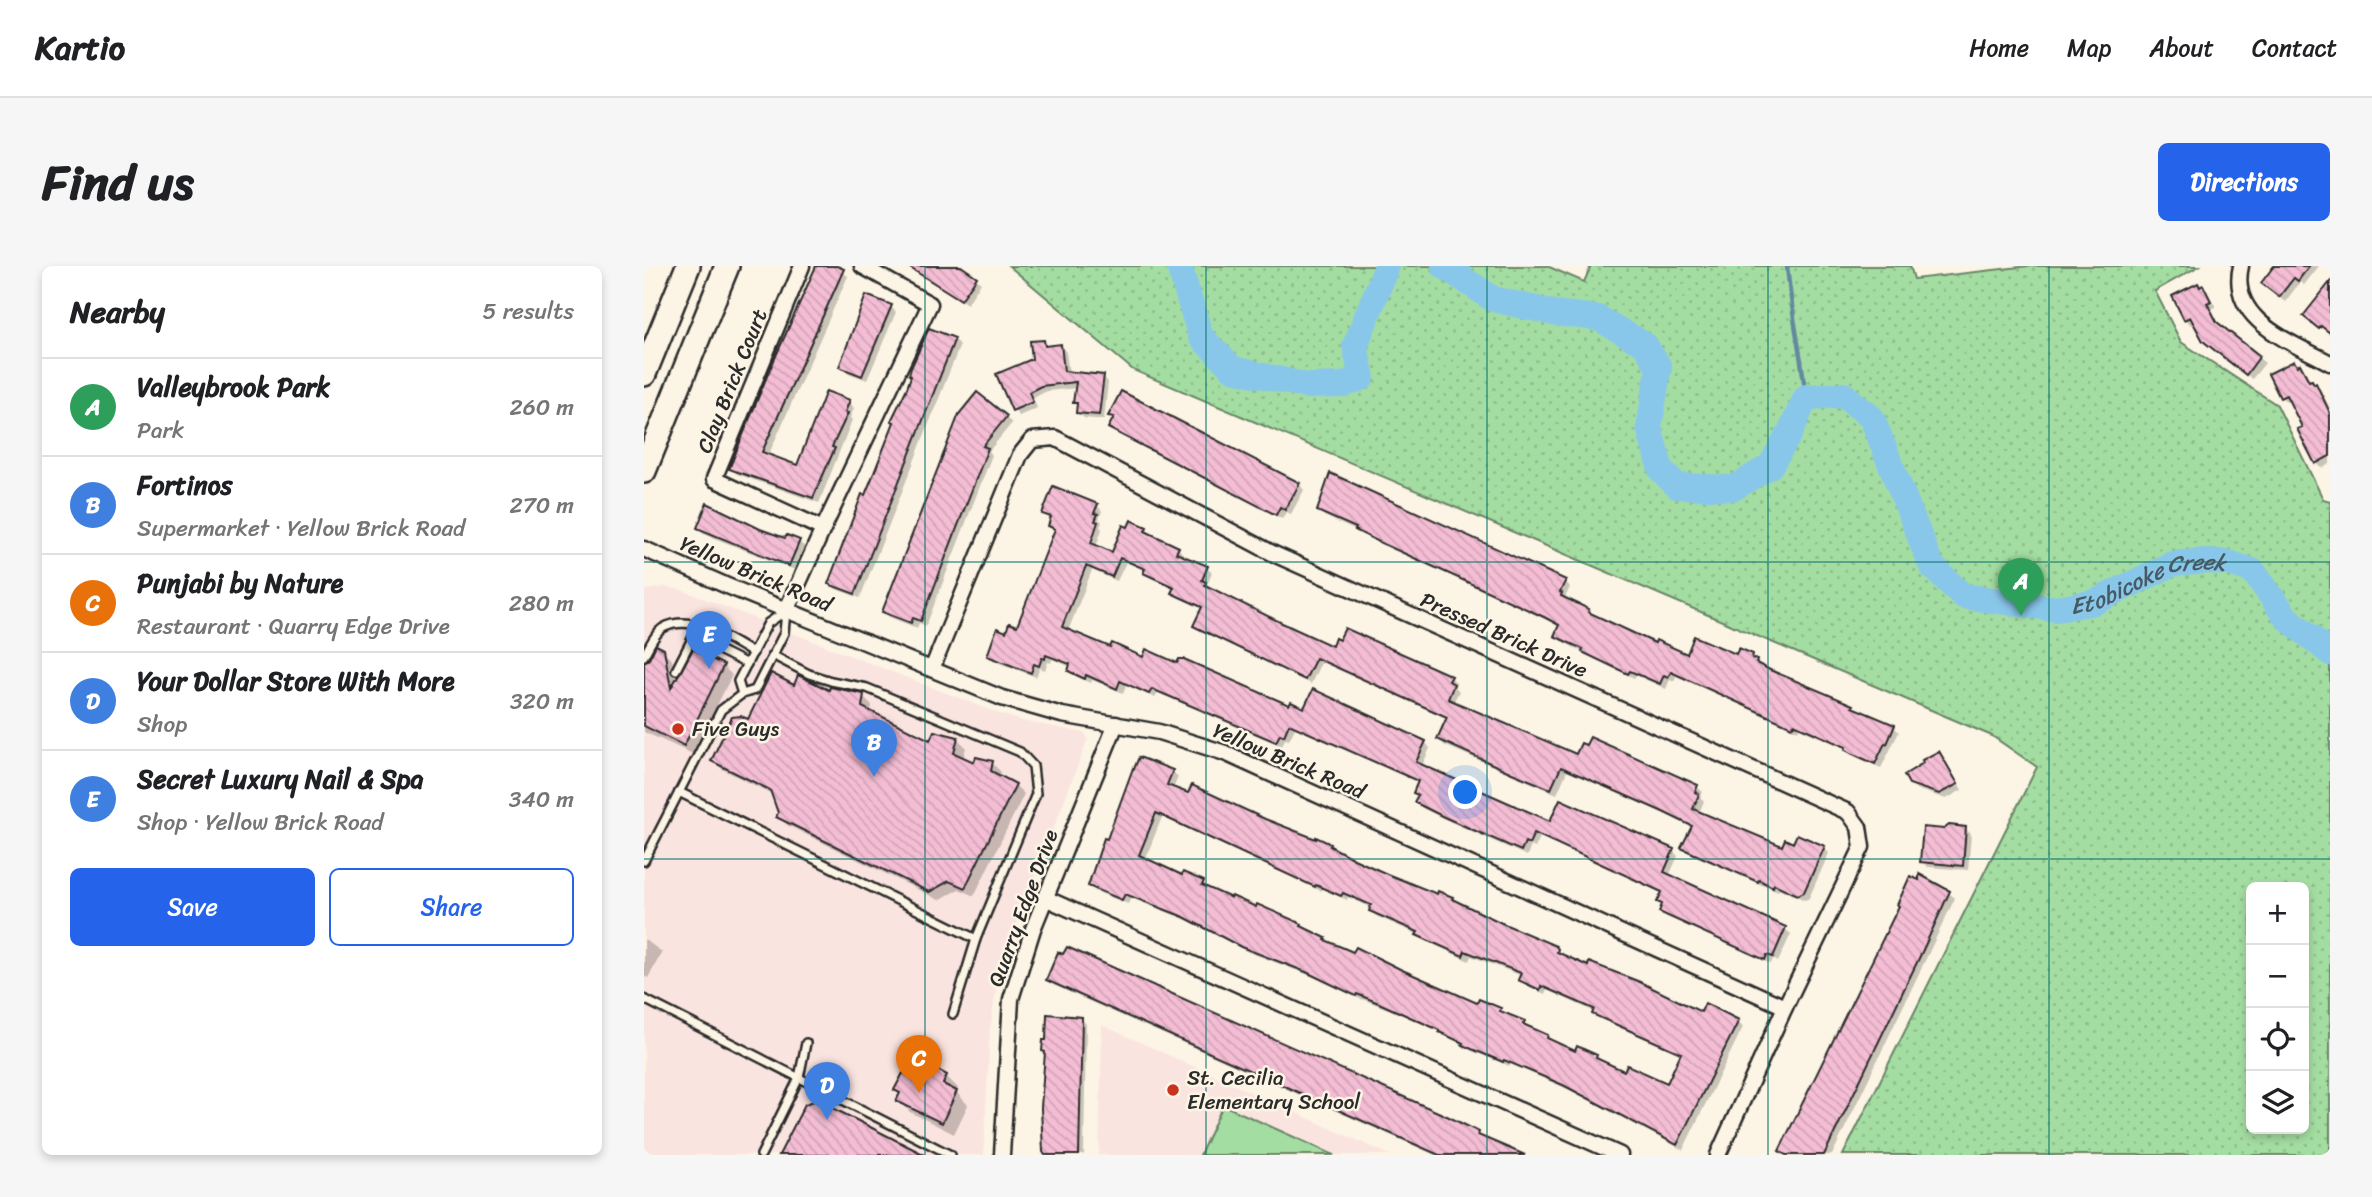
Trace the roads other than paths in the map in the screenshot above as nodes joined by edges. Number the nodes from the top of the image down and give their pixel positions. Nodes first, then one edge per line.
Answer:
1 (688, 266) edge
2 (727, 266) edge
3 (802, 266) edge
4 (862, 266) edge
5 (2241, 266) edge
6 (2330, 363) edge
7 (644, 374) edge
8 (644, 471) edge
9 (822, 529) junction
10 (644, 549) edge
11 (786, 611) junction
12 (752, 653) junction
13 (772, 655) junction
14 (644, 656) edge
15 (747, 664) junction
16 (932, 669) junction
17 (676, 670) dead end
18 (743, 694) junction
19 (1116, 724) junction
20 (679, 792) junction
21 (644, 861) edge
22 (1045, 898) junction
23 (976, 939) junction
24 (644, 999) edge
25 (1785, 1007) junction
26 (953, 1014) dead end
27 (806, 1043) dead end
28 (799, 1078) junction
29 (761, 1155) edge
30 (951, 1155) edge
31 (1002, 1155) edge
32 (1620, 1155) edge
33 (1718, 1155) edge

1 - 7 main road
2 - 8 main road
3 - 9 street, Clay Brick Court
4 - 9 street
5 - 6 street
9 - 11 street
10 - 11 street, Yellow Brick Road
11 - 12 lane
11 - 13 lane
11 - 16 street, Yellow Brick Road
12 - 14 lane
12 - 15 lane
13 - 18 lane
13 - 23 lane
15 - 17 lane
15 - 18 lane
16 - 19 street, Yellow Brick Road
16 - 25 street, Pressed Brick Drive
18 - 20 lane
19 - 22 street, Quarry Edge Drive
19 - 25 street, Yellow Brick Road
20 - 21 lane
20 - 23 lane
22 - 31 street, Quarry Edge Drive
22 - 32 street
23 - 26 lane
24 - 28 lane
25 - 33 street, Pressed Brick Drive
27 - 28 lane
28 - 29 lane
28 - 30 lane

